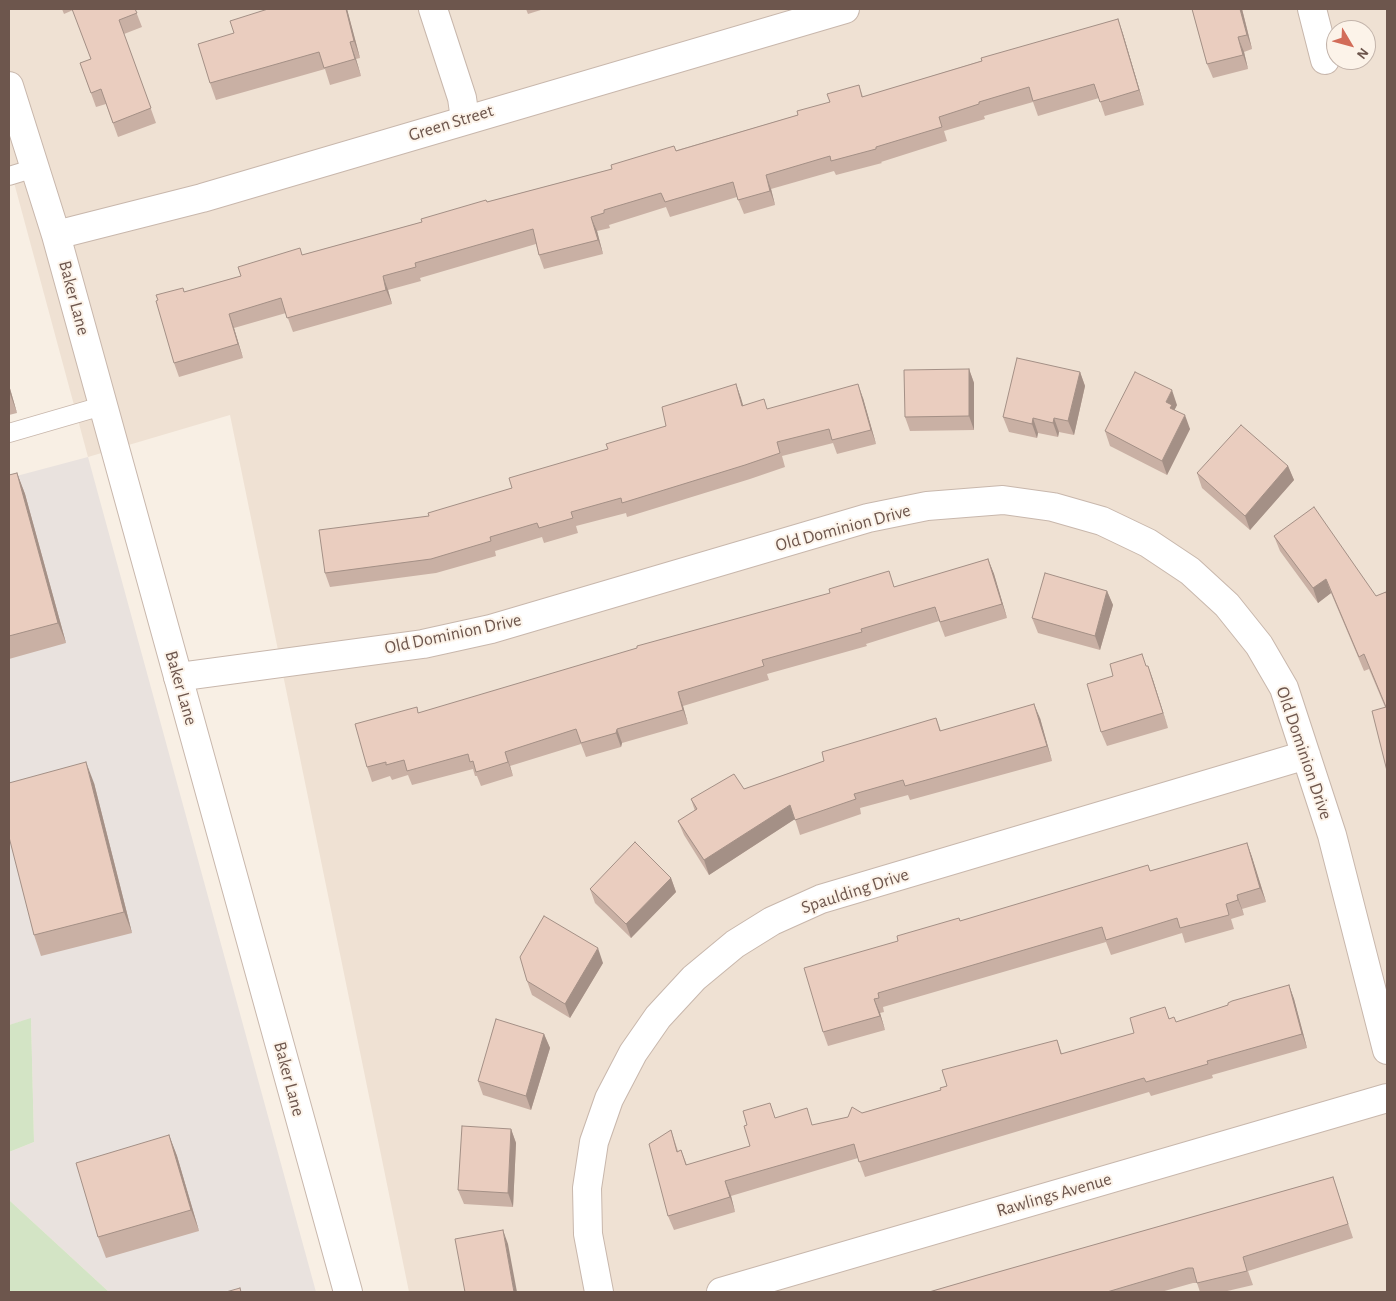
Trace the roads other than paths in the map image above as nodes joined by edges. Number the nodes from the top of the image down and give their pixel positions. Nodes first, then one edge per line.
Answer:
1 (433, 9) edge
2 (845, 9) edge
3 (1312, 9) edge
4 (1325, 60) dead end
5 (9, 86) edge
6 (465, 118) junction
7 (35, 168) junction
8 (9, 176) edge
9 (56, 235) junction
10 (102, 406) junction
11 (9, 433) edge
12 (178, 677) junction
13 (1306, 755) junction
14 (1387, 1050) edge
15 (1387, 1098) edge
16 (348, 1292) edge
17 (599, 1292) edge
18 (721, 1292) edge

1 - 6 street
2 - 6 street, Green Street
3 - 4 street
5 - 7 street, Baker Lane
6 - 9 street, Green Street
7 - 8 lane
7 - 9 street, Baker Lane
9 - 10 street, Baker Lane
10 - 11 lane
10 - 12 street, Baker Lane
12 - 13 street, Old Dominion Drive
12 - 16 street, Baker Lane
13 - 14 street, Old Dominion Drive
13 - 17 street, Spaulding Drive
15 - 18 street, Rawlings Avenue

